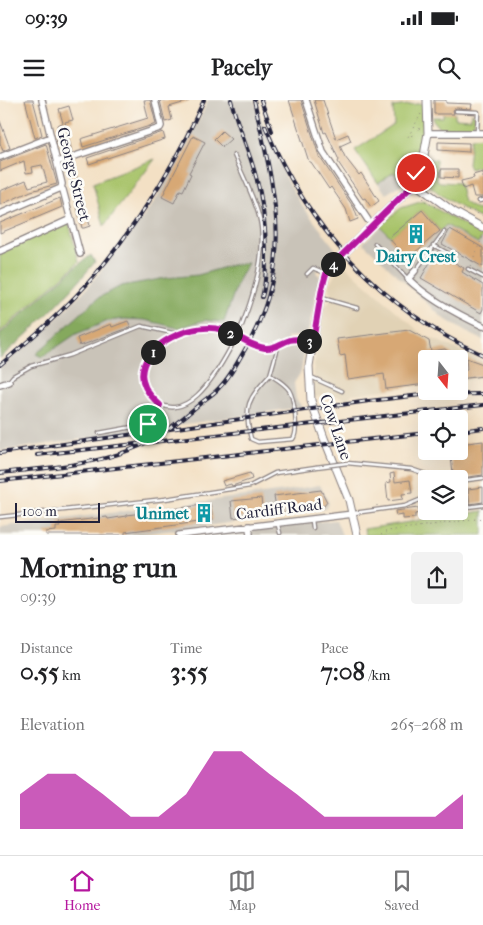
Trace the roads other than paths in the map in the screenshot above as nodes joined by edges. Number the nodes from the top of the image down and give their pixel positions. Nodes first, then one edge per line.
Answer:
1 (43, 100) edge
2 (155, 100) edge
3 (306, 100) edge
4 (427, 102) edge
5 (456, 111) dead end
6 (428, 133) junction
7 (480, 133) edge
8 (51, 137) junction
9 (234, 154) dead end
10 (0, 157) edge
11 (57, 162) junction
12 (417, 185) junction
13 (61, 188) junction
14 (483, 200) edge
15 (479, 201) dead end
16 (0, 214) edge
17 (71, 219) junction
18 (368, 220) dead end
19 (483, 228) edge
20 (444, 232) dead end
21 (375, 244) dead end
22 (433, 245) junction
23 (0, 251) edge
24 (80, 254) dead end
25 (451, 254) dead end
26 (468, 269) road end
27 (415, 271) joint
28 (307, 274) dead end
29 (326, 274) junction
30 (483, 277) edge
31 (408, 279) junction
32 (320, 298) junction
33 (357, 308) dead end
34 (483, 326) edge
35 (177, 334) junction
36 (313, 341) junction
37 (278, 346) junction
38 (270, 375) junction
39 (309, 376) junction
40 (9, 382) joint
41 (0, 385) edge
42 (342, 390) dead end
43 (160, 405) junction
44 (99, 433) dead end
45 (418, 472) edge
46 (483, 478) edge
47 (468, 480) edge
48 (418, 501) edge
49 (483, 505) edge
50 (468, 507) edge
51 (353, 514) junction
52 (0, 517) edge
53 (312, 519) junction
54 (278, 522) junction
55 (248, 526) junction
56 (313, 528) dead end
57 (280, 533) dead end
58 (179, 535) edge
59 (250, 535) edge
60 (357, 535) edge

1 - 8 street, George Street
2 - 11 street
3 - 18 street
4 - 6 street
5 - 7 lane
6 - 7 street
6 - 12 street
8 - 10 street
8 - 11 street, George Street
9 - 43 lane, bridge
11 - 13 street, George Street
12 - 19 street
12 - 29 street, Cow Lane
13 - 16 street
13 - 17 street, George Street
14 - 15 lane
17 - 23 street
17 - 24 street, George Street
20 - 22 lane
21 - 31 lane
22 - 25 lane
22 - 27 lane
26 - 30 lane
27 - 31 street
28 - 29 lane
29 - 32 street, Cow Lane
31 - 34 street
32 - 33 lane
32 - 36 street, Cow Lane
35 - 37 lane
35 - 40 lane
35 - 43 lane
36 - 37 lane
36 - 39 street, Cow Lane
37 - 38 lane
38 - 38 lane
39 - 42 lane
39 - 51 street, Cow Lane
40 - 41 street
43 - 44 lane
45 - 52 lane, bridge
46 - 47 lane
48 - 51 lane
49 - 50 lane
51 - 53 street, Cardiff Road
51 - 60 street, Cow Lane
53 - 54 street, Cardiff Road
53 - 56 lane
54 - 55 street, Cardiff Road
54 - 57 lane
55 - 58 street, Cardiff Road
55 - 59 street

